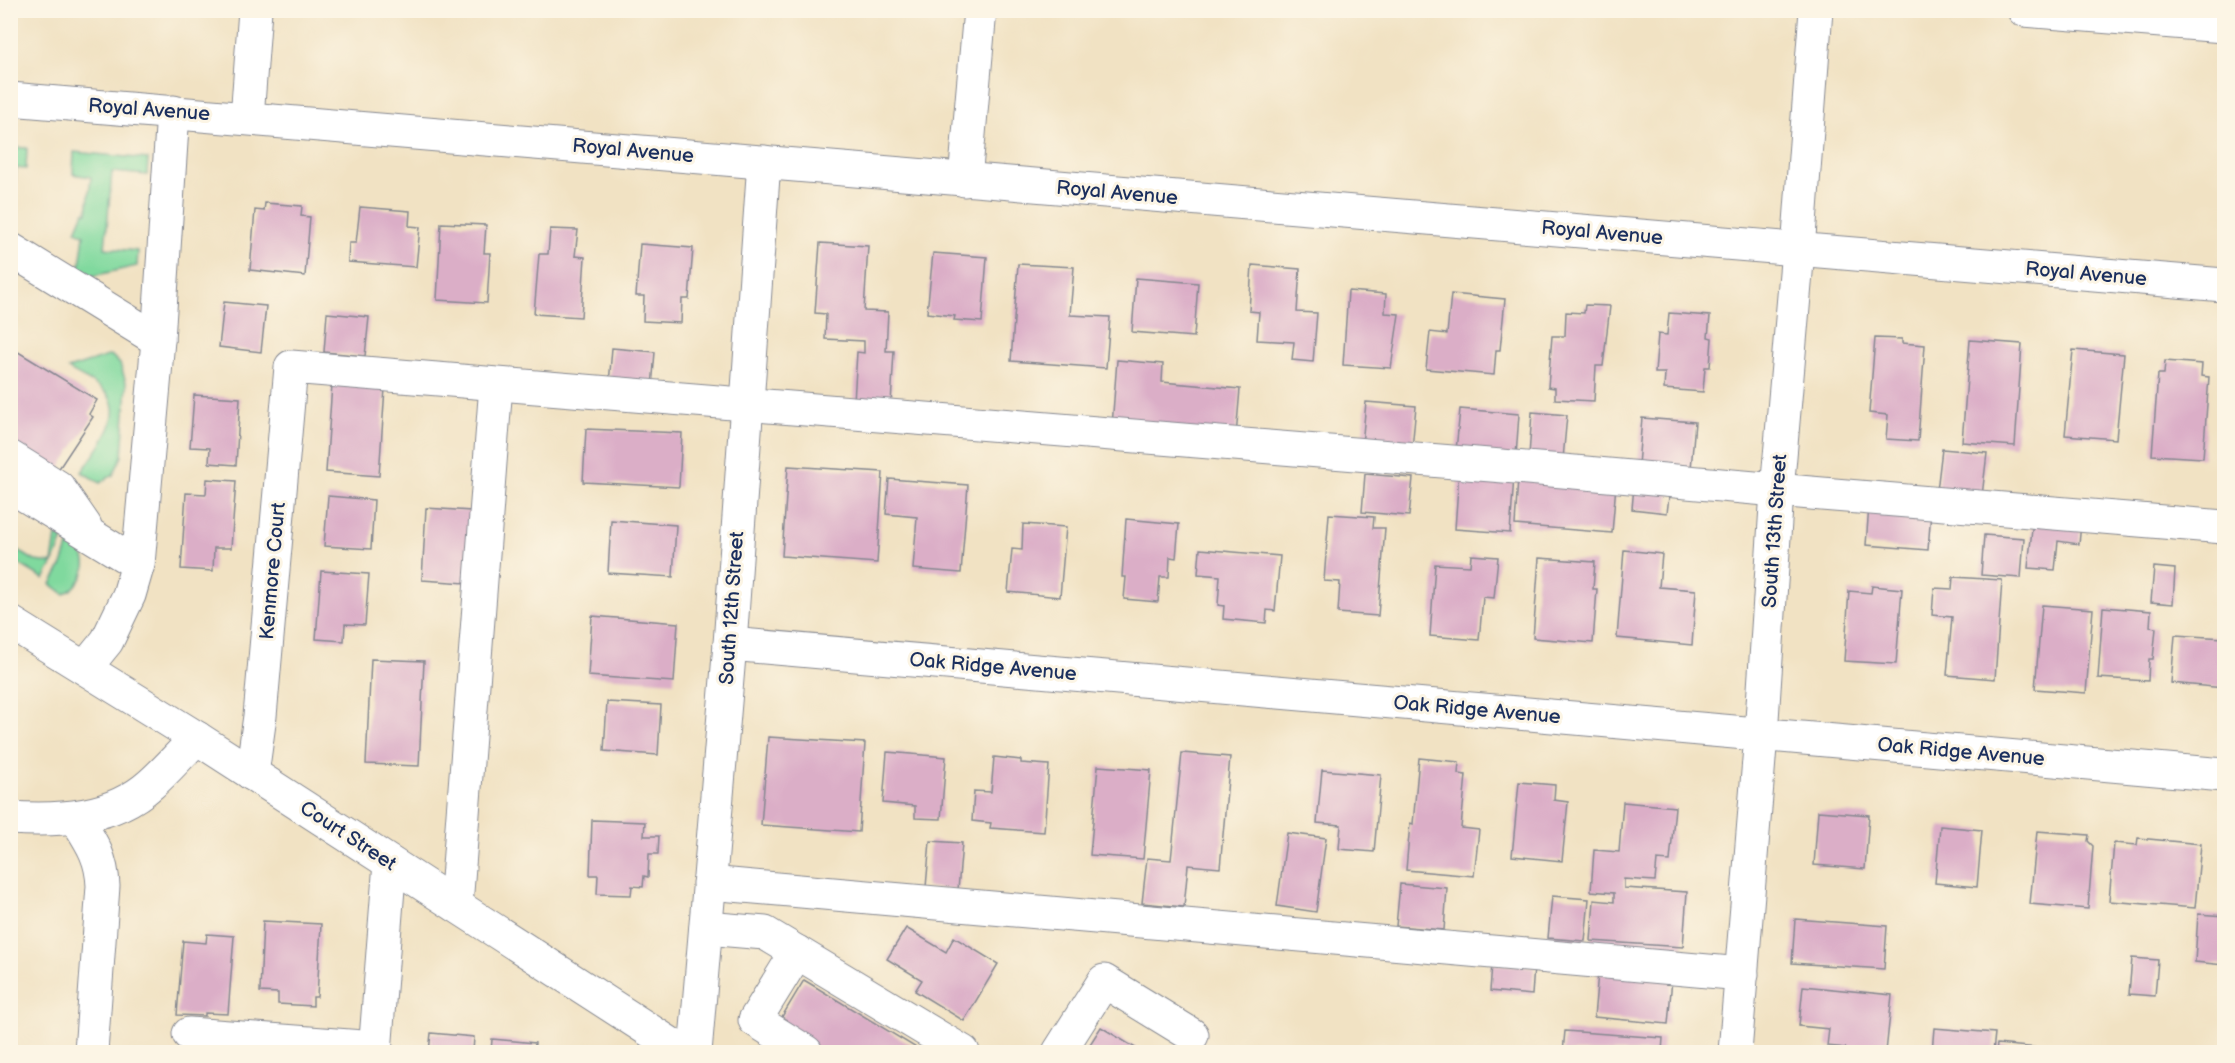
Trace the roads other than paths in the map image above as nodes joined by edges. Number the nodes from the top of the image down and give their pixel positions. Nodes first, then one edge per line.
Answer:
1 (255, 10) edge
2 (980, 10) edge
3 (1816, 10) edge
4 (2024, 10) edge
5 (2224, 26) edge
6 (10, 99) edge
7 (174, 112) junction
8 (247, 118) junction
9 (764, 162) junction
10 (965, 180) junction
11 (10, 249) edge
12 (1798, 250) junction
13 (2224, 285) edge
14 (158, 340) junction
15 (496, 385) junction
16 (747, 405) junction
17 (10, 457) edge
18 (10, 486) edge
19 (1777, 490) junction
20 (2224, 527) edge
21 (91, 535) junction
22 (138, 564) junction
23 (10, 622) edge
24 (730, 644) junction
25 (85, 668) junction
26 (1761, 735) junction
27 (197, 738) junction
28 (252, 774) junction
29 (2224, 775) edge
30 (10, 818) edge
31 (76, 818) junction
32 (390, 863) junction
33 (709, 883) junction
34 (456, 905) junction
35 (706, 928) junction
36 (797, 952) junction
37 (1742, 974) junction
38 (189, 1034) dead end
39 (1192, 1035) dead end
40 (375, 1050) edge
41 (91, 1053) edge
42 (683, 1053) edge
43 (695, 1053) edge
44 (806, 1053) edge
45 (963, 1053) edge
46 (1059, 1053) edge
47 (1735, 1053) edge

1 - 8 street
2 - 10 street
3 - 12 street, South 13th Street
4 - 5 street
6 - 7 street, Royal Avenue
7 - 8 street, Royal Avenue
7 - 14 street
8 - 9 street, Royal Avenue
9 - 10 street, Royal Avenue
9 - 16 street, South 12th Street
10 - 12 street, Royal Avenue
11 - 14 street
12 - 13 street, Royal Avenue
12 - 19 street, South 13th Street
14 - 22 street
15 - 16 street
15 - 28 street, Kenmore Court
15 - 34 street
16 - 19 street
16 - 24 street, South 12th Street
17 - 21 street
18 - 21 street
19 - 20 street
19 - 26 street, South 13th Street
21 - 22 street
22 - 25 street
23 - 25 street, Court Street
24 - 26 street, Oak Ridge Avenue
24 - 33 street, South 12th Street
25 - 27 street, Court Street
26 - 29 street, Oak Ridge Avenue
26 - 37 street, South 13th Street
27 - 28 street, Court Street
27 - 31 street
28 - 32 street, Court Street
30 - 31 street
31 - 41 street
32 - 34 street, Court Street
32 - 40 street
33 - 35 street, South 12th Street
33 - 37 street
34 - 42 street, Court Street
35 - 36 street
35 - 43 street, South 12th Street
36 - 44 street
36 - 45 street
37 - 47 street, South 13th Street
38 - 40 street
39 - 46 street

